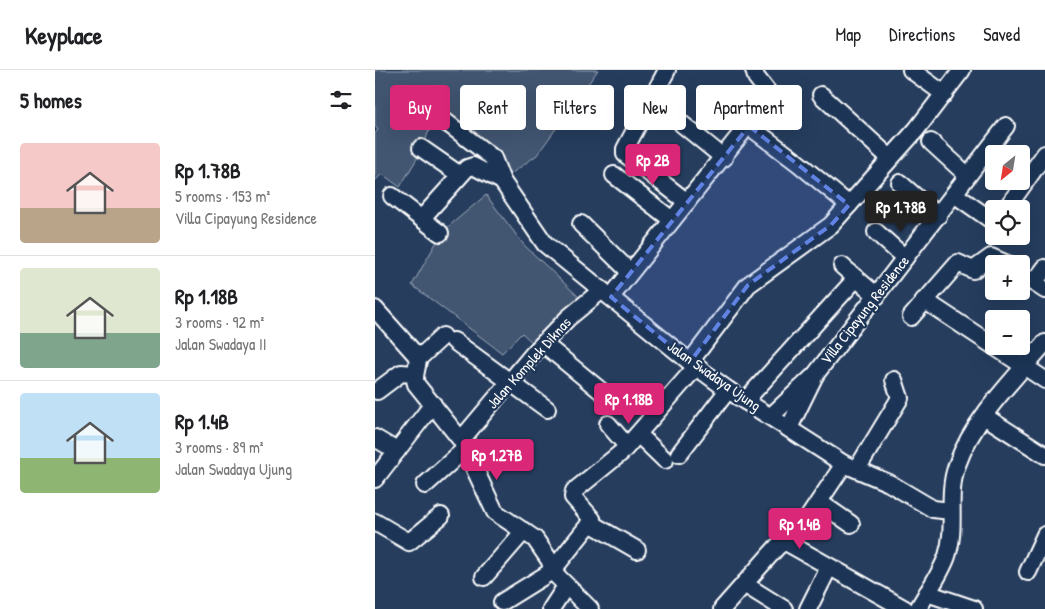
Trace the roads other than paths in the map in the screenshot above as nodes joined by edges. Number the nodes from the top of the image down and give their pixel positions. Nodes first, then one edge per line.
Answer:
1 (667, 70) edge
2 (753, 70) edge
3 (911, 70) edge
4 (962, 70) edge
5 (762, 85) edge
6 (945, 94) junction
7 (821, 95) dead end
8 (450, 125) edge
9 (1006, 126) dead end
10 (686, 127) edge
11 (746, 130) edge
12 (754, 130) edge
13 (931, 142) dead end
14 (421, 148) dead end
15 (1045, 154) edge
16 (724, 158) junction
17 (890, 158) junction
18 (460, 175) junction
19 (614, 175) dead end
20 (967, 175) junction
21 (502, 181) junction
22 (901, 183) dead end
23 (954, 194) junction
24 (392, 196) dead end
25 (1012, 200) edge
26 (687, 202) junction
27 (849, 205) junction
28 (937, 216) junction
29 (985, 216) edge
30 (421, 218) junction
31 (672, 220) junction
32 (581, 224) dead end
33 (876, 232) dead end
34 (440, 233) dead end
35 (905, 258) junction
36 (985, 261) edge
37 (842, 266) dead end
38 (1045, 268) edge
39 (630, 272) junction
40 (1034, 282) edge
41 (851, 284) dead end
42 (606, 293) junction
43 (877, 296) junction
44 (924, 300) junction
45 (375, 309) edge
46 (911, 317) dead end
47 (1045, 342) edge
48 (544, 344) junction
49 (693, 364) junction
50 (1025, 366) junction
51 (416, 367) junction
52 (894, 380) dead end
53 (1045, 380) edge
54 (511, 382) junction
55 (728, 390) junction
56 (377, 391) dead end
57 (601, 391) dead end
58 (745, 401) junction
59 (433, 404) junction
60 (792, 407) junction
61 (547, 409) dead end
62 (771, 416) junction
63 (984, 416) junction
64 (608, 424) dead end
65 (789, 428) junction
66 (375, 438) edge
67 (633, 440) junction
68 (463, 444) junction
69 (397, 451) junction
70 (1045, 455) edge
71 (851, 467) junction
72 (375, 479) edge
73 (425, 486) dead end
74 (819, 502) junction
75 (951, 511) junction
76 (441, 516) dead end
77 (375, 522) edge
78 (590, 523) junction
79 (851, 524) dead end
80 (524, 531) junction
81 (1045, 535) edge
82 (785, 541) junction
83 (637, 550) dead end
84 (829, 566) junction
85 (552, 571) junction
86 (1028, 572) dead end
87 (484, 577) dead end
88 (744, 584) junction
89 (566, 586) junction
90 (927, 592) junction
91 (502, 602) dead end
92 (968, 608) edge
93 (551, 609) edge
94 (590, 609) edge
95 (722, 609) edge
96 (784, 609) edge
97 (808, 609) edge
98 (905, 609) edge
99 (918, 609) edge

1 - 26 street
2 - 5 street, Jalan Komplek Diknas
3 - 6 street
4 - 6 street
6 - 17 street
7 - 17 street
8 - 21 street, Jalan Swadaya Ujung
9 - 20 street, Villa Cipayung Residence
10 - 16 street
11 - 16 street, Jalan Komplek Diknas
12 - 27 street
13 - 20 street
14 - 18 street
15 - 25 street
16 - 26 street, Jalan Komplek Diknas
17 - 27 street
18 - 21 street
18 - 30 street
19 - 31 street
20 - 23 street, Villa Cipayung Residence
21 - 42 street, Jalan Swadaya Ujung
22 - 28 street
23 - 28 street, Villa Cipayung Residence
23 - 29 street
24 - 30 street
26 - 31 street, Jalan Komplek Diknas
27 - 49 street
28 - 35 street, Villa Cipayung Residence
30 - 34 street
31 - 39 street, Jalan Komplek Diknas
32 - 39 street
33 - 35 street
35 - 43 street, Villa Cipayung Residence
36 - 44 street
37 - 43 street
38 - 40 street
39 - 42 street, Jalan Komplek Diknas
41 - 58 street
42 - 48 street, Jalan Komplek Diknas
42 - 49 street, Jalan Swadaya Ujung
43 - 60 street, Villa Cipayung Residence
44 - 46 street
44 - 50 street
45 - 51 street
47 - 50 street
48 - 54 street, Jalan Komplek Diknas
48 - 57 street
49 - 55 street, Jalan Swadaya Ujung
49 - 67 street
50 - 53 street
50 - 63 street
51 - 54 street
51 - 56 street
51 - 59 street
52 - 71 street
54 - 61 street
54 - 68 street, Jalan Komplek Diknas
55 - 58 street, Jalan Swadaya Ujung
55 - 67 street
58 - 62 street, Jalan Swadaya Ujung
59 - 68 street
59 - 69 street
60 - 62 street, Villa Cipayung Residence
60 - 65 street, Villa Cipayung Residence
62 - 65 street, Jalan Swadaya Ujung
63 - 70 street
63 - 75 street
64 - 67 street
65 - 71 street, Jalan Swadaya Ujung
66 - 69 street
67 - 78 street
68 - 73 street, Jalan Komplek Diknas
68 - 80 street
69 - 72 street
71 - 74 street
71 - 75 street, Jalan Swadaya Ujung
74 - 79 street
74 - 82 street
75 - 90 street
76 - 77 street
78 - 83 street
78 - 85 street
80 - 85 street
80 - 87 street
81 - 86 street
82 - 84 street
82 - 88 street
84 - 97 street
84 - 98 street
85 - 89 street
85 - 91 street
88 - 95 street
88 - 96 street
89 - 93 street
89 - 94 street
90 - 92 street
90 - 99 street

